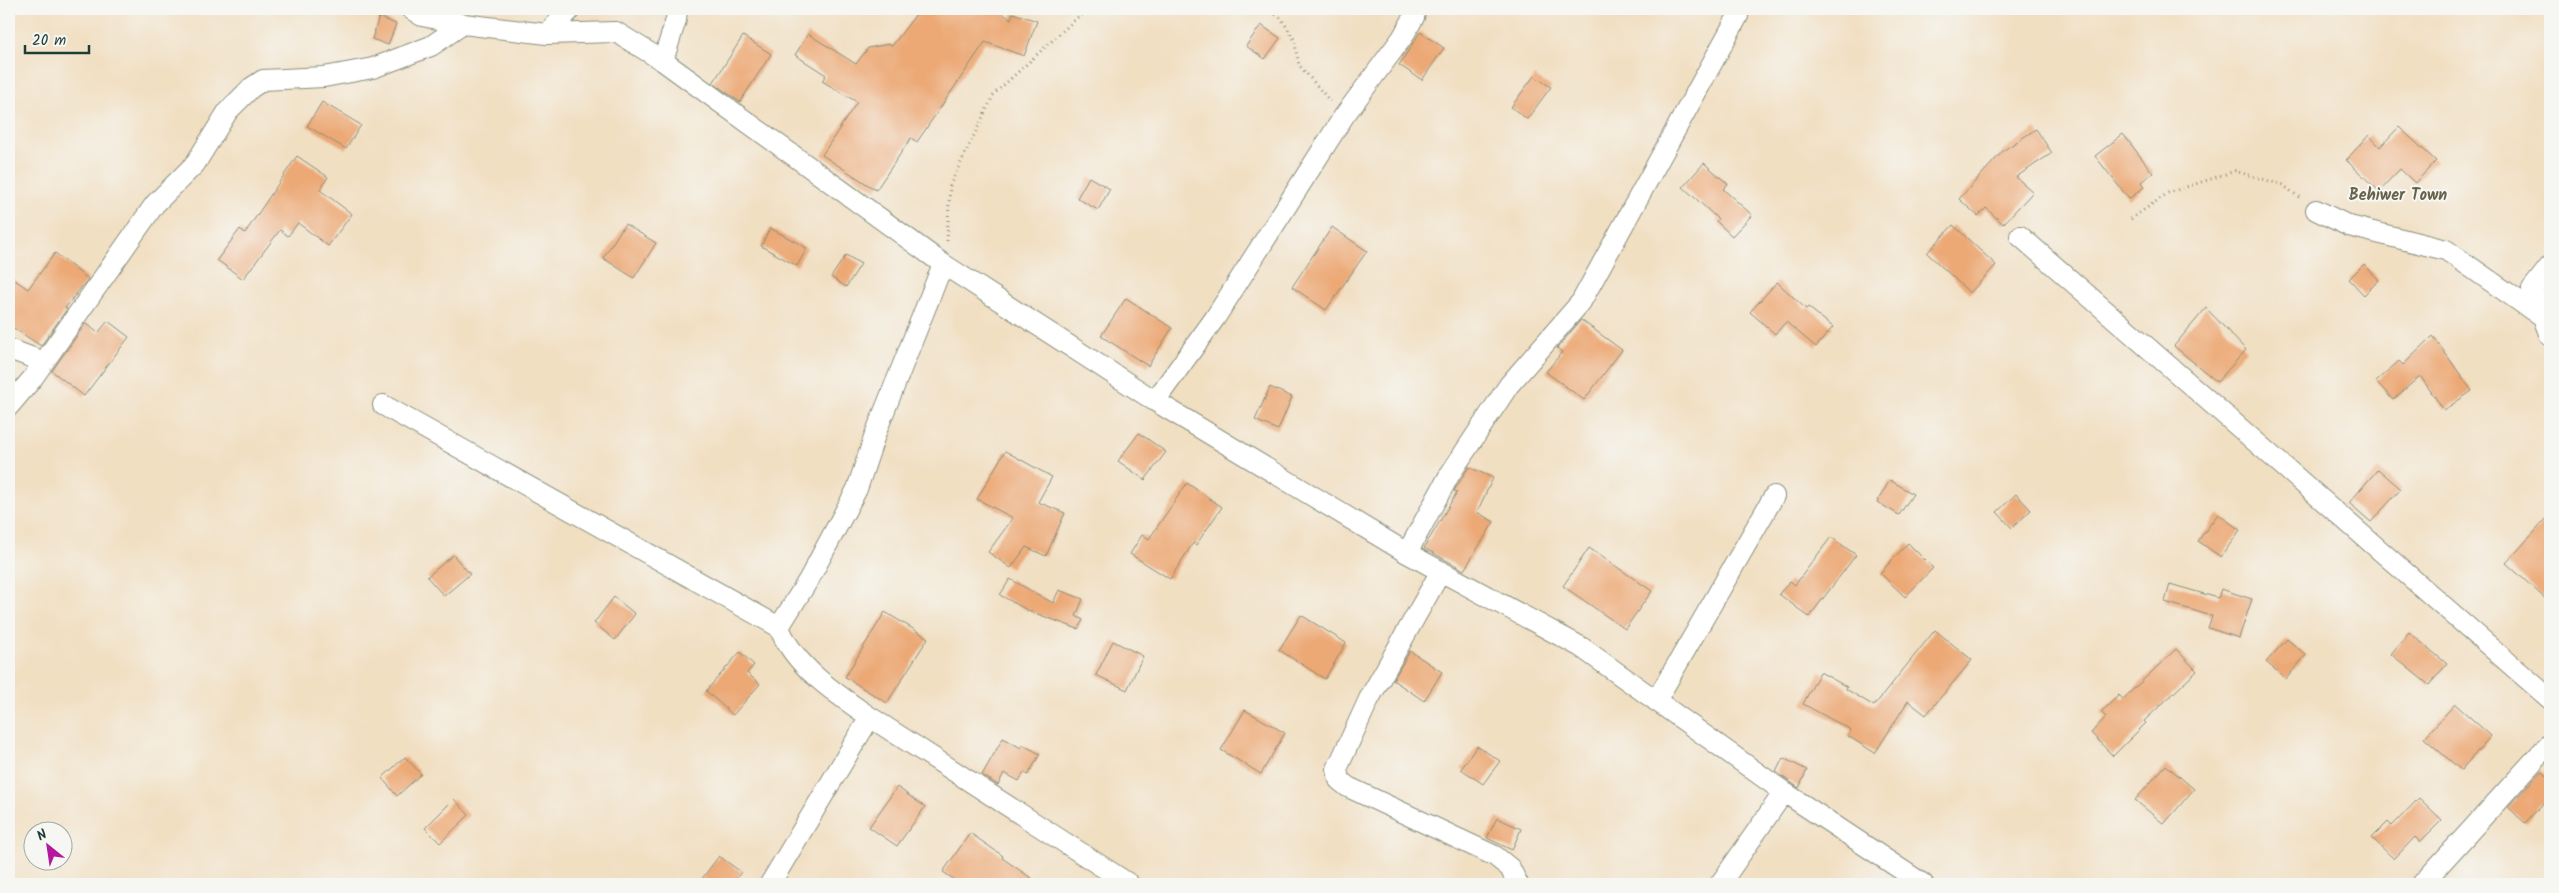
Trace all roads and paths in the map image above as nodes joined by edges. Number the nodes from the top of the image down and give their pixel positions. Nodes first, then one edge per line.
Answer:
1 (411, 9) edge
2 (572, 9) edge
3 (677, 9) edge
4 (1100, 9) edge
5 (1266, 9) edge
6 (1416, 9) edge
7 (1738, 9) edge
8 (463, 24) junction
9 (547, 34) junction
10 (663, 61) junction
11 (1344, 116) junction
12 (2316, 210) joint
13 (2131, 219) dead end
14 (2020, 236) dead end
15 (943, 264) junction
16 (2550, 266) edge
17 (2542, 317) junction
18 (2550, 336) edge
19 (9, 349) edge
20 (44, 362) junction
21 (1154, 401) junction
22 (383, 405) dead end
23 (9, 406) edge
24 (1774, 496) dead end
25 (1407, 553) junction
26 (1441, 571) junction
27 (779, 627) junction
28 (2550, 699) edge
29 (1656, 701) junction
30 (870, 717) junction
31 (2550, 743) edge
32 (1784, 792) junction
33 (770, 884) edge
34 (1129, 884) edge
35 (1518, 884) edge
36 (1720, 884) edge
37 (1924, 884) edge
38 (2422, 884) edge

1 - 8 street
2 - 9 street
3 - 10 street
4 - 15 path
5 - 11 path
6 - 11 street
7 - 25 street
8 - 9 street
8 - 20 street
9 - 10 street
10 - 15 street
11 - 21 street
12 - 13 path
12 - 17 street
14 - 28 street
15 - 21 street
15 - 27 street
16 - 17 street
17 - 18 street
19 - 20 street
20 - 23 street
21 - 25 street
22 - 27 street
24 - 29 street
25 - 26 street
26 - 29 street
26 - 35 street
27 - 30 street
29 - 32 street
30 - 33 street
30 - 34 street
31 - 38 street
32 - 36 street
32 - 37 street

